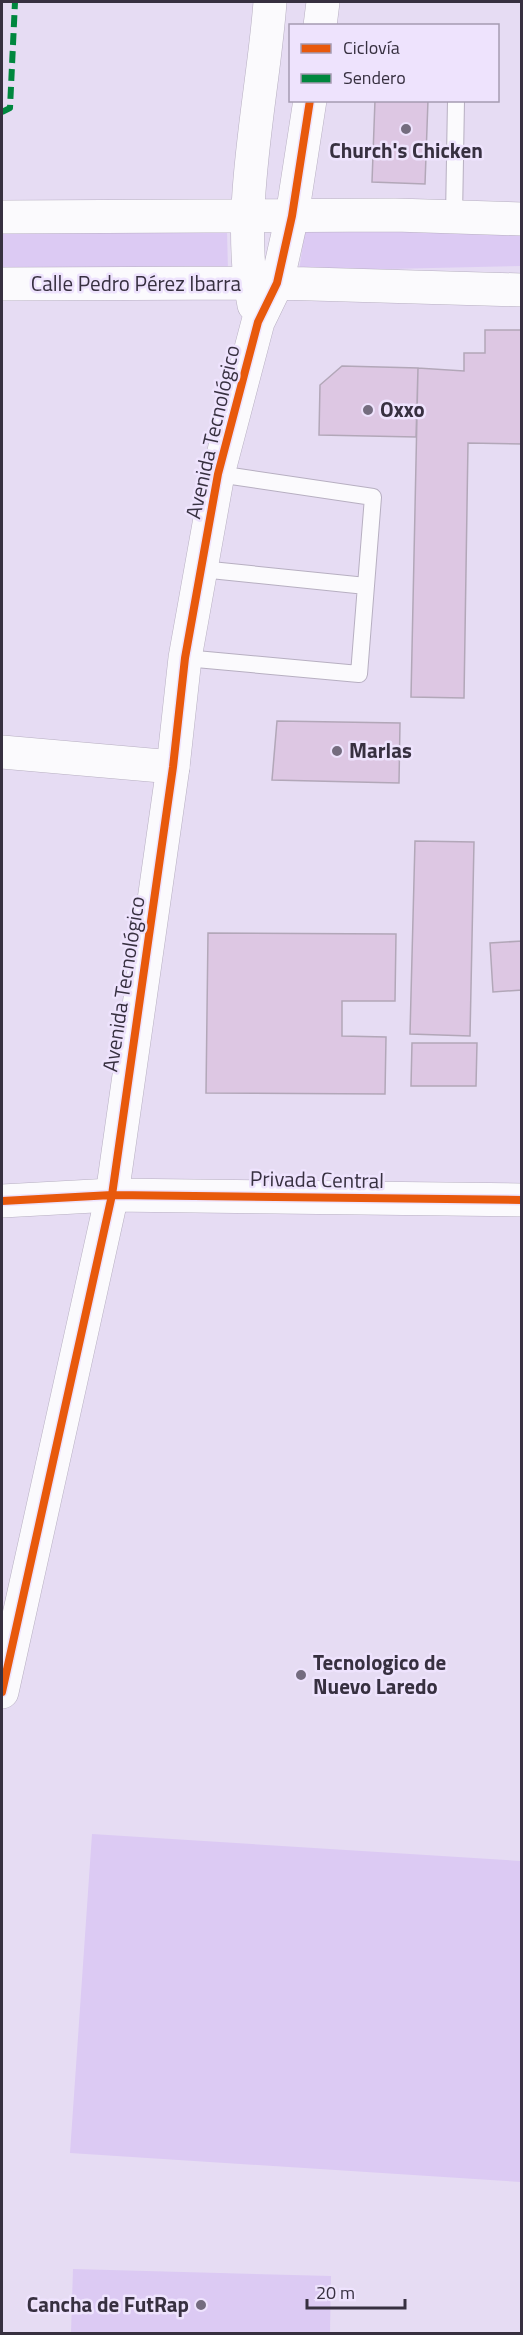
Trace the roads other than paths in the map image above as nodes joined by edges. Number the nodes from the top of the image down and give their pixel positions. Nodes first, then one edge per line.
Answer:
1 (270, 2) edge
2 (323, 2) edge
3 (320, 24) edge
4 (310, 102) edge
5 (456, 102) edge
6 (292, 216) junction
7 (2, 217) edge
8 (248, 217) junction
9 (454, 217) junction
10 (522, 219) edge
11 (2, 284) edge
12 (264, 284) junction
13 (522, 290) edge
14 (218, 474) junction
15 (201, 569) junction
16 (366, 586) junction
17 (185, 658) junction
18 (2, 752) edge
19 (174, 767) junction
20 (112, 1195) junction
21 (522, 1200) edge
22 (2, 1201) edge
23 (3, 1679) edge

1 - 8 street
2 - 3 street
4 - 6 street
5 - 9 lane
6 - 8 street
6 - 9 street
6 - 12 street
7 - 8 street
8 - 12 street
9 - 10 street
11 - 12 street, Calle Pedro Pérez Ibarra
12 - 13 street, Calle Pedro Pérez Ibarra
12 - 14 street, Avenida Tecnológico
14 - 15 street, Avenida Tecnológico
14 - 16 lane
15 - 16 lane
15 - 17 street, Avenida Tecnológico
16 - 17 lane
17 - 19 street, Avenida Tecnológico
18 - 19 street
19 - 20 street, Avenida Tecnológico
20 - 21 street, Privada Central
20 - 22 street, Privada Central
20 - 23 street, Avenida Tecnológico

